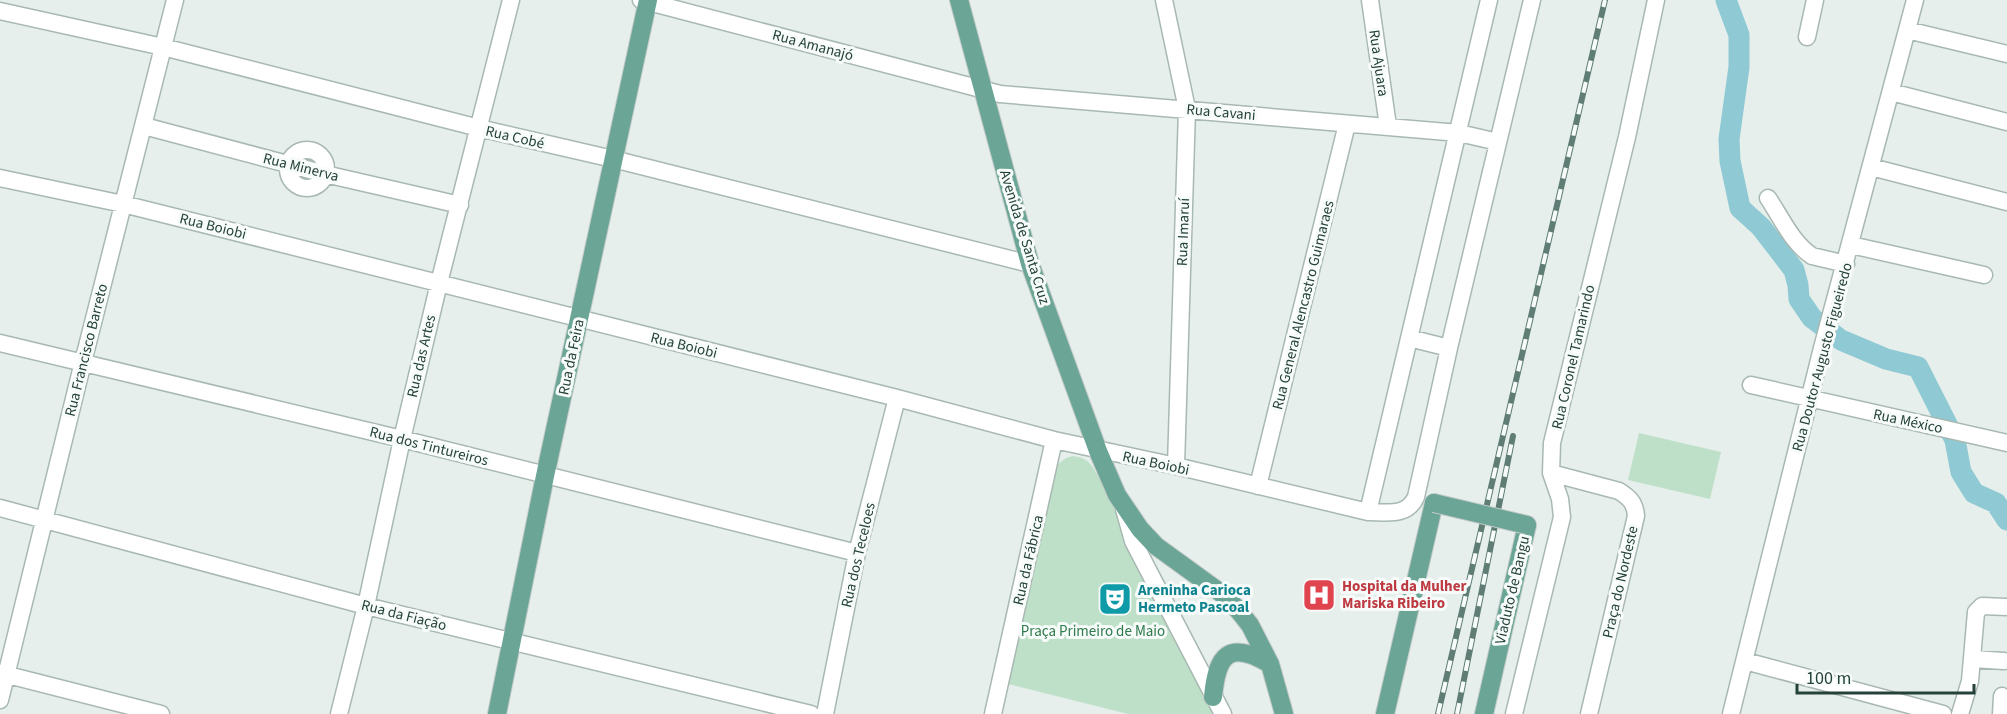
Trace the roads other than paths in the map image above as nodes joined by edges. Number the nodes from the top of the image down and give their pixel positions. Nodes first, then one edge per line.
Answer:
1 (175, 0) edge
2 (511, 0) edge
3 (959, 0) edge
4 (1164, 0) edge
5 (1370, 0) edge
6 (1489, 0) edge
7 (1532, 0) edge
8 (1656, 0) edge
9 (1815, 0) edge
10 (1915, 0) edge
11 (646, 1) edge
12 (0, 11) edge
13 (1907, 30) junction
14 (1807, 37) dead end
15 (163, 47) junction
16 (2007, 54) edge
17 (984, 91) junction
18 (1891, 92) junction
19 (1187, 109) junction
20 (2007, 122) edge
21 (1347, 124) junction
22 (144, 126) junction
23 (1388, 126) junction
24 (479, 128) junction
25 (1459, 133) junction
26 (1498, 142) junction
27 (614, 159) junction
28 (1871, 167) junction
29 (0, 178) edge
30 (1768, 198) dead end
31 (2007, 202) edge
32 (123, 204) junction
33 (460, 205) junction
34 (1851, 245) junction
35 (1030, 264) junction
36 (1846, 264) junction
37 (1984, 275) dead end
38 (439, 283) junction
39 (580, 318) junction
40 (1409, 338) junction
41 (0, 343) edge
42 (1449, 348) junction
43 (83, 362) junction
44 (1751, 386) dead end
45 (897, 398) junction
46 (1810, 399) junction
47 (402, 439) junction
48 (1054, 440) junction
49 (2007, 443) edge
50 (1098, 451) junction
51 (1176, 466) junction
52 (1551, 473) junction
53 (545, 476) junction
54 (1258, 486) junction
55 (1122, 502) junction
56 (0, 508) edge
57 (1368, 512) junction
58 (46, 519) junction
59 (857, 554) junction
60 (366, 606) junction
61 (2007, 607) edge
62 (513, 642) junction
63 (1973, 659) junction
64 (1745, 661) junction
65 (2004, 661) dead end
66 (1270, 664) junction
67 (3, 673) edge
68 (2002, 696) dead end
69 (1213, 697) junction
70 (0, 700) edge
71 (1886, 707) edge
72 (1938, 713) edge
73 (161, 714) edge
74 (339, 714) edge
75 (497, 714) edge
76 (811, 714) edge
77 (825, 714) edge
78 (993, 714) edge
79 (1222, 714) edge
80 (1284, 714) edge
81 (1386, 714) edge
82 (1484, 714) edge
83 (1514, 714) edge
84 (1589, 714) edge
85 (1731, 714) edge
86 (1960, 714) edge
87 (2001, 714) edge

1 - 15 street, Rua Francisco Barreto
2 - 24 street, Rua das Artes
3 - 17 main road, Avenida de Santa Cruz
4 - 19 street, Rua Imaruí
5 - 23 street, Rua Ajuara
6 - 25 street
7 - 26 street
8 - 52 street, Rua Coronel Tamarindo
9 - 14 street
10 - 13 street, Rua Doutor Augusto Figueiredo
11 - 17 street, Rua Amanajó
11 - 27 main road, Rua da Feira
12 - 15 street, Rua Cobé
13 - 16 street
13 - 18 street, Rua Doutor Augusto Figueiredo
15 - 22 street, Rua Francisco Barreto
15 - 24 street, Rua Cobé
17 - 19 street, Rua Cavani
17 - 35 main road, Avenida de Santa Cruz
18 - 20 street
18 - 28 street, Rua Doutor Augusto Figueiredo
19 - 21 street, Rua Cavani
19 - 51 street, Rua Imaruí
21 - 23 street, Rua Cavani
21 - 54 street, Rua General Alencastro Guimaraes
22 - 32 street, Rua Francisco Barreto
22 - 33 street, Rua Minerva
23 - 25 street, Rua Cavani
24 - 27 street, Rua Cobé
24 - 33 street, Rua das Artes
25 - 26 street, Rua Cavani
25 - 40 street
26 - 42 street
27 - 35 street, Rua Cobé
27 - 39 main road, Rua da Feira
28 - 31 street
28 - 34 street, Rua Doutor Augusto Figueiredo
29 - 32 street, Rua Boiobi
30 - 36 street
32 - 38 street, Rua Boiobi
32 - 43 street, Rua Francisco Barreto
33 - 38 street, Rua das Artes
34 - 36 street, Rua Doutor Augusto Figueiredo
34 - 37 street
35 - 50 main road, Avenida de Santa Cruz
36 - 46 street, Rua Doutor Augusto Figueiredo
38 - 39 street, Rua Boiobi
38 - 47 street, Rua das Artes
39 - 45 street, Rua Boiobi
39 - 53 main road, Rua da Feira
40 - 42 street
40 - 57 street
41 - 43 street, Rua dos Tintureiros
42 - 57 street, Rua Boiobi
43 - 47 street, Rua dos Tintureiros
43 - 58 street, Rua Francisco Barreto
44 - 46 street, Rua México
45 - 48 street, Rua Boiobi
45 - 59 street, Rua dos Teceloes
46 - 49 street, Rua México
46 - 64 street, Rua Doutor Augusto Figueiredo
47 - 53 street, Rua dos Tintureiros
47 - 60 street, Rua das Artes
48 - 50 street, Rua Boiobi
48 - 78 street, Rua da Fábrica
50 - 51 street, Rua Boiobi
50 - 55 main road, Avenida de Santa Cruz
51 - 54 street, Rua Boiobi
52 - 83 street, Rua Coronel Tamarindo
52 - 84 street, Praça do Nordeste
53 - 59 street, Rua dos Tintureiros
53 - 62 main road, Rua da Feira
54 - 57 street, Rua Boiobi
55 - 66 main road, Avenida de Santa Cruz
55 - 69 street, Avenida de Santa Cruz
56 - 58 street, Rua da Fiação
58 - 60 street, Rua da Fiação
58 - 67 street, Rua Francisco Barreto
59 - 77 street, Rua dos Teceloes
60 - 62 street, Rua da Fiação
60 - 74 street, Rua das Artes
61 - 63 street
62 - 75 main road, Rua da Feira
62 - 76 street, Rua da Fiação
63 - 65 street
63 - 86 street
64 - 71 street
64 - 85 street, Rua Doutor Augusto Figueiredo
66 - 69 main road
66 - 80 main road, Avenida de Santa Cruz
67 - 70 street, Rua Francisco Barreto
67 - 73 street
68 - 87 street
69 - 79 street, Avenida de Santa Cruz
71 - 72 street
81 - 82 main road, Viaduto de Bangu, bridge

